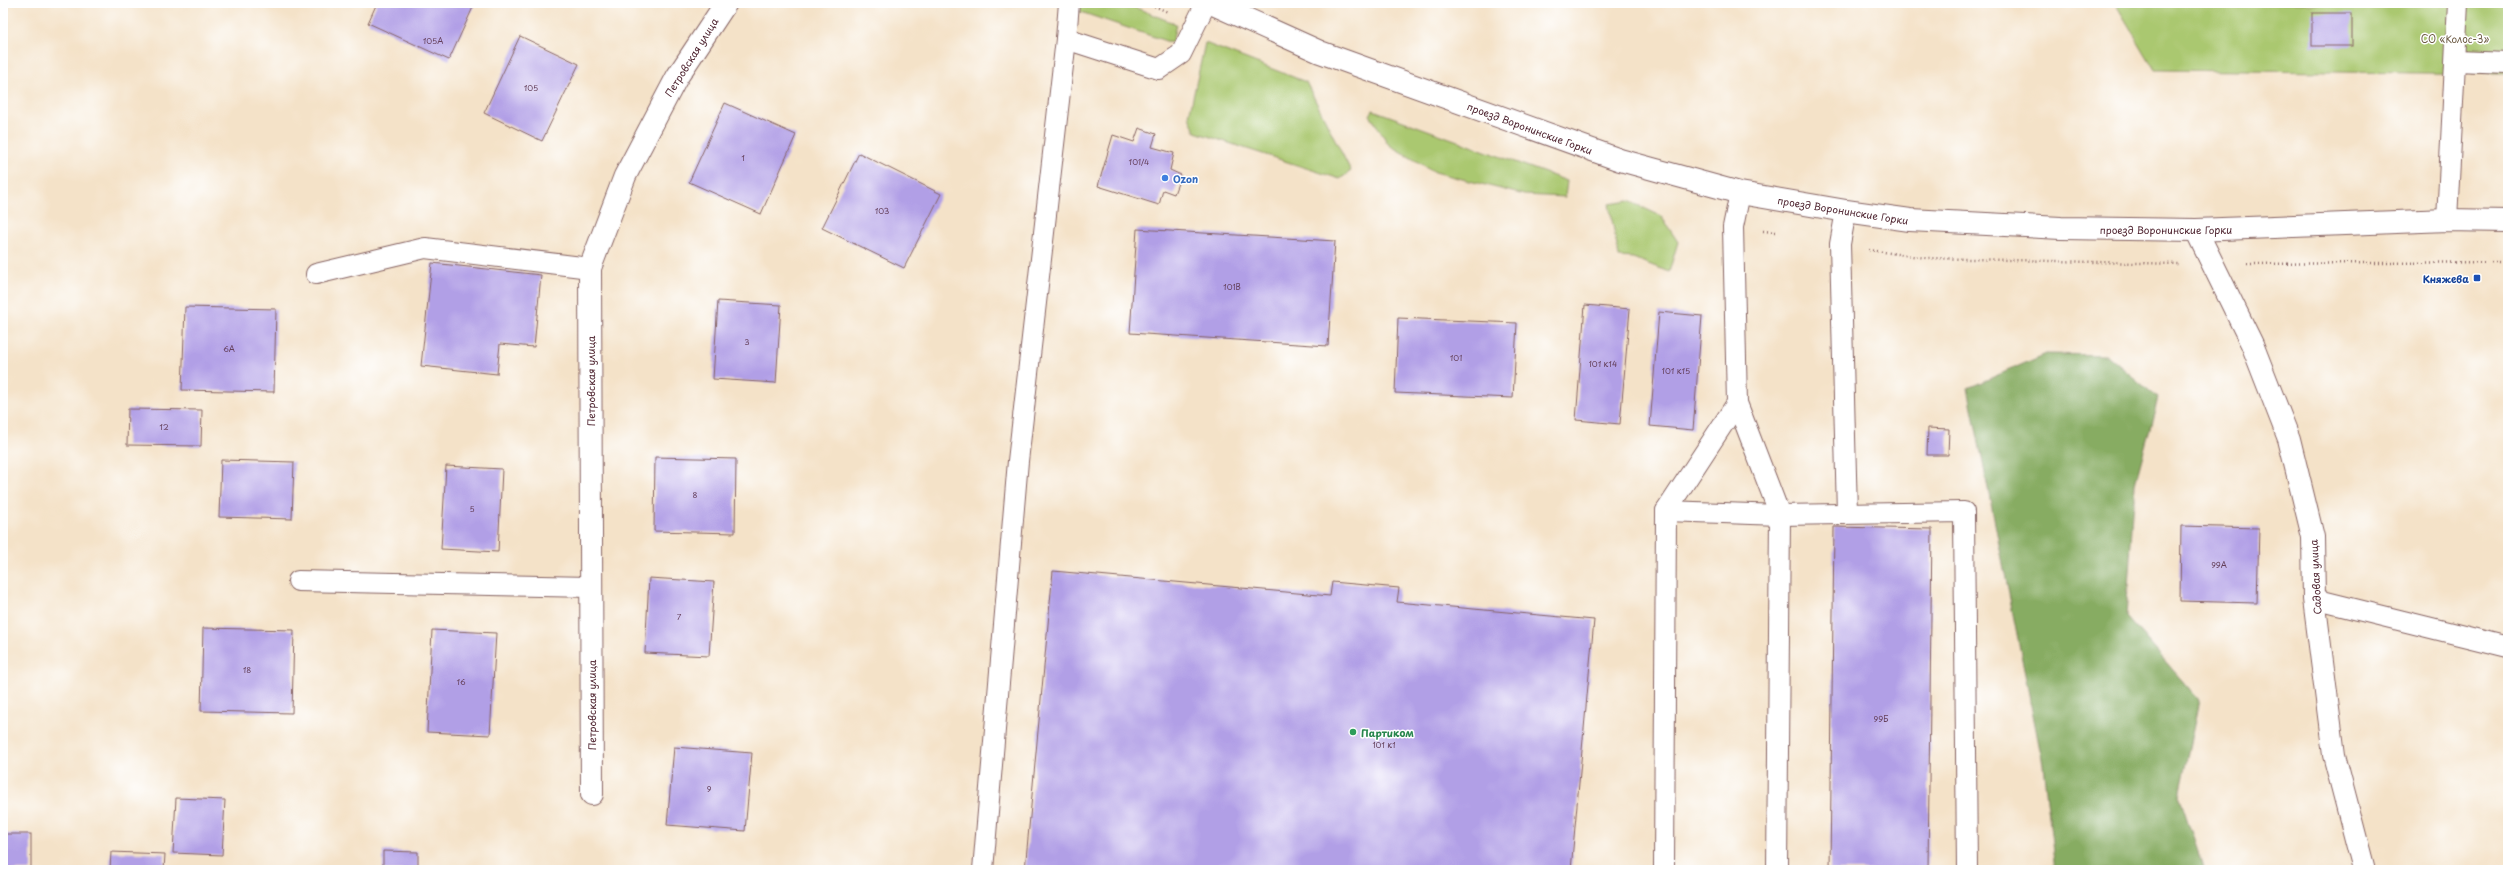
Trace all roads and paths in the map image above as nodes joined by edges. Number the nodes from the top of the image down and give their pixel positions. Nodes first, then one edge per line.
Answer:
1 (726, 3) edge
2 (1069, 3) edge
3 (1206, 3) edge
4 (1211, 3) edge
5 (2458, 3) edge
6 (1066, 39) junction
7 (2456, 62) junction
8 (2508, 63) edge
9 (1740, 193) junction
10 (1846, 211) junction
11 (2447, 220) junction
12 (2508, 221) edge
13 (2196, 230) junction
14 (590, 268) junction
15 (316, 274) dead end
16 (1737, 403) junction
17 (1666, 511) junction
18 (1847, 514) junction
19 (1780, 515) junction
20 (298, 581) dead end
21 (591, 587) junction
22 (2314, 599) junction
23 (2508, 647) edge
24 (592, 794) dead end
25 (983, 870) edge
26 (1664, 870) edge
27 (1777, 870) edge
28 (1967, 870) edge
29 (2364, 870) edge

1 - 14 street, Петровская улица
2 - 6 lane
3 - 6 lane
4 - 9 street, проезд Воронинские Горки
5 - 7 lane
6 - 25 lane
7 - 8 lane
7 - 11 lane
9 - 10 street, проезд Воронинские Горки
9 - 16 lane
10 - 13 street, проезд Воронинские Горки
10 - 18 lane
11 - 12 street, проезд Воронинские Горки
11 - 13 street, проезд Воронинские Горки
13 - 22 street, Садовая улица
14 - 15 lane
14 - 21 street, Петровская улица
16 - 17 lane
16 - 19 lane
17 - 19 lane
17 - 26 lane
18 - 19 lane
18 - 28 lane
19 - 27 lane
20 - 21 lane
21 - 24 street, Петровская улица
22 - 23 lane
22 - 29 street, Садовая улица

